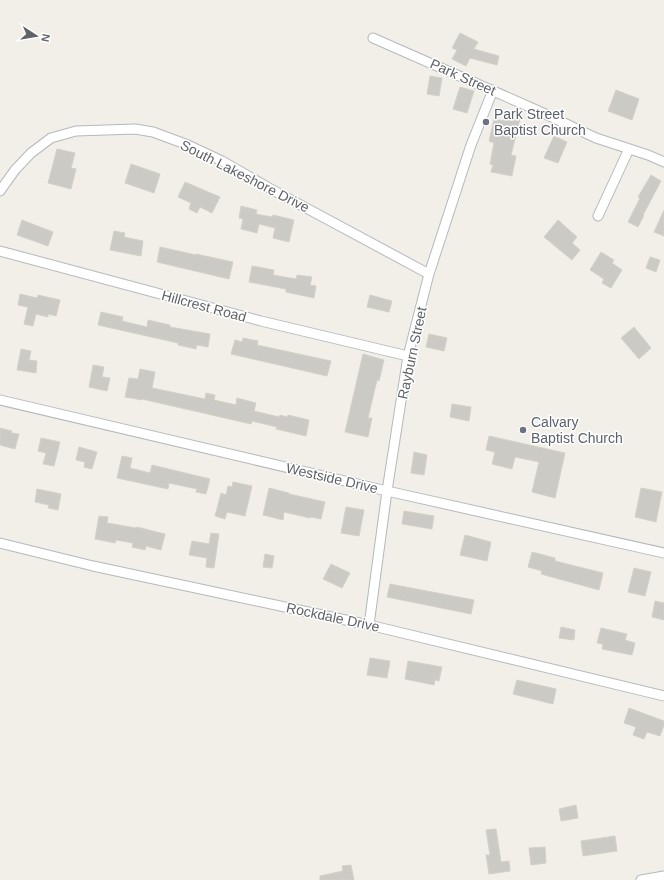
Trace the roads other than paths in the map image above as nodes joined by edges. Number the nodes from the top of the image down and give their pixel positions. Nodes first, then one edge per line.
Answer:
1 (373, 38) dead end
2 (493, 90) junction
3 (629, 149) junction
4 (664, 162) edge
5 (0, 191) edge
6 (598, 216) dead end
7 (0, 251) edge
8 (429, 274) junction
9 (408, 356) junction
10 (0, 400) edge
11 (387, 491) junction
12 (0, 543) edge
13 (664, 552) edge
14 (369, 625) junction
15 (664, 696) edge
16 (664, 876) edge
17 (641, 880) edge

1 - 2 street, Park Street
2 - 3 street, Park Street
2 - 8 street, Rayburn Street
3 - 4 street, Park Street
3 - 6 street
5 - 8 street, South Lakeshore Drive
7 - 9 street, Hillcrest Road
8 - 9 street, Rayburn Street
9 - 11 street, Rayburn Street
10 - 11 street, Westside Drive
11 - 13 street, Westside Drive
11 - 14 street, Rayburn Street
12 - 14 street, Rockdale Drive
14 - 15 street, Rockdale Drive
16 - 17 street

